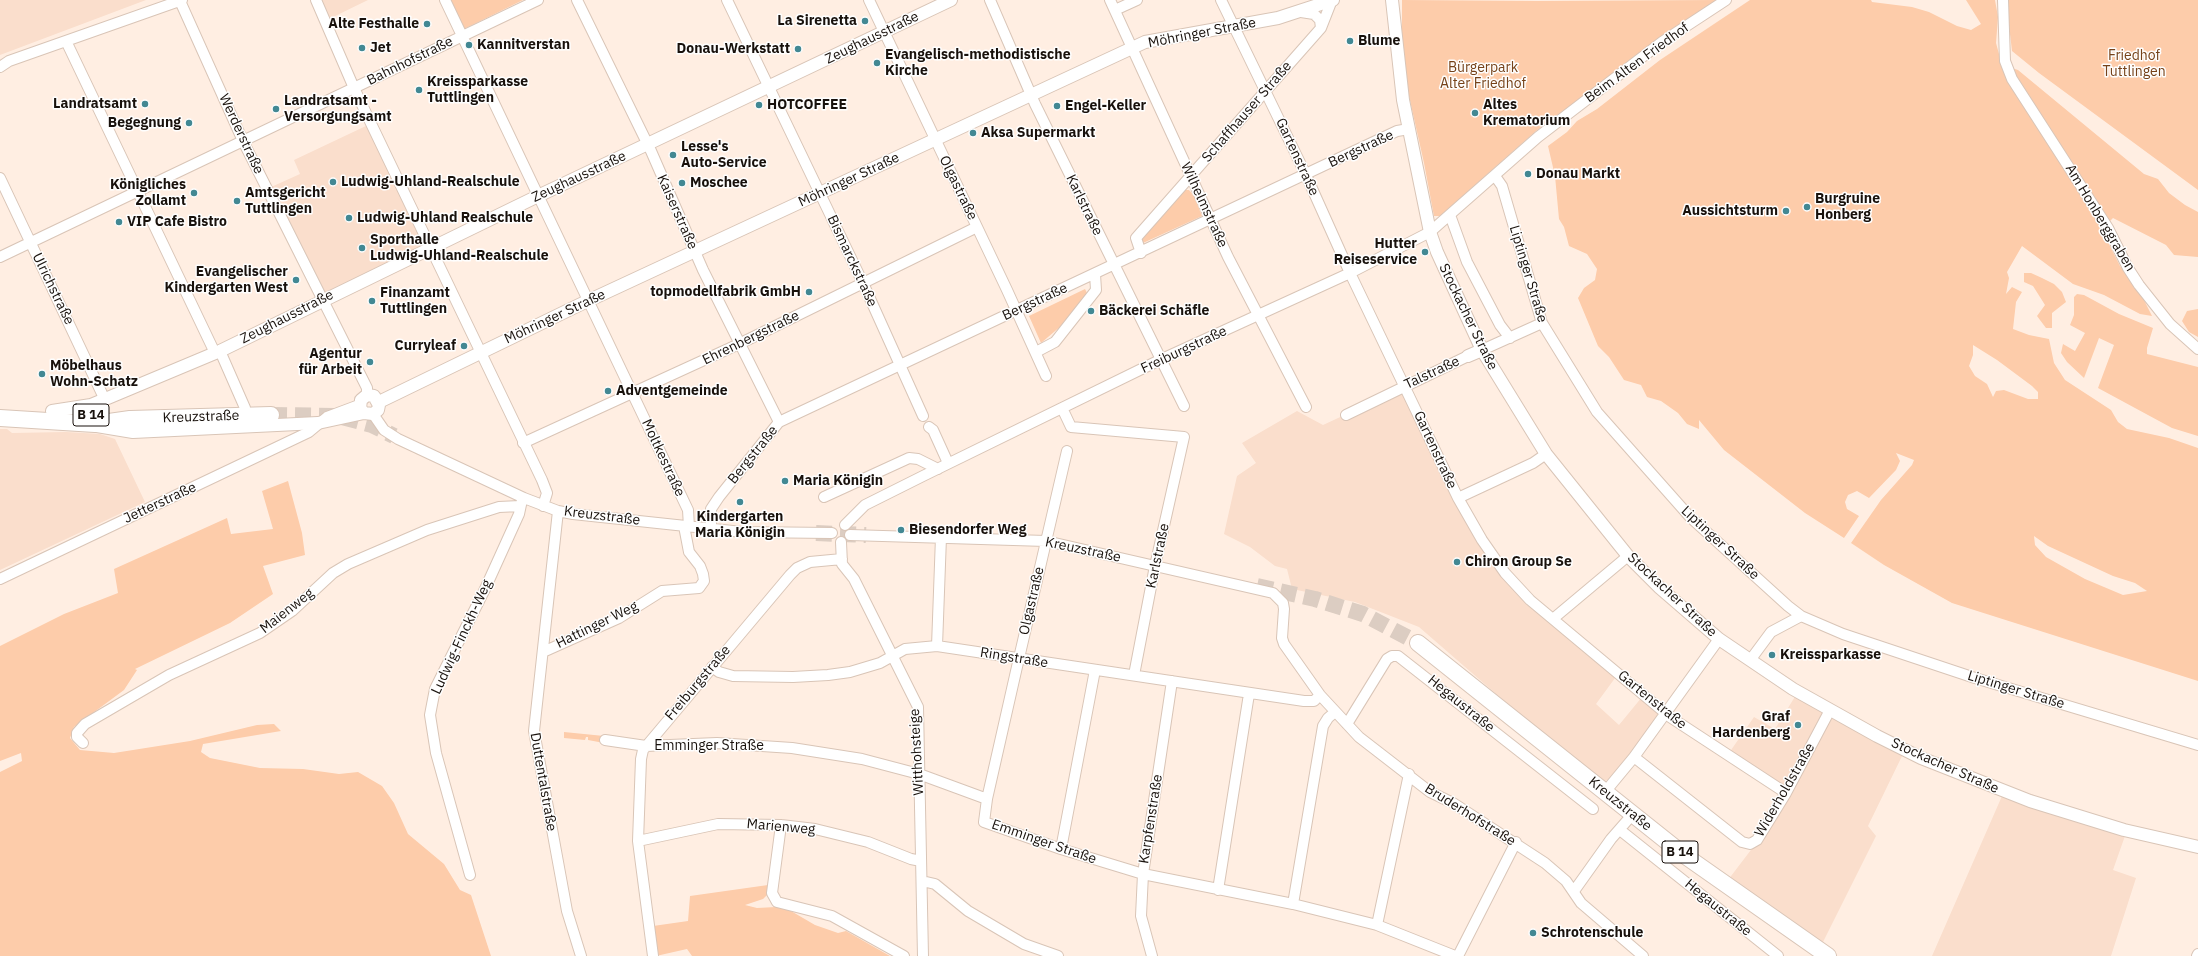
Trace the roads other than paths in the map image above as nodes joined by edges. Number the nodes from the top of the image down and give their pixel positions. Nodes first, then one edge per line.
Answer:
1 (181, 0) edge
2 (316, 0) edge
3 (445, 0) edge
4 (538, 0) edge
5 (577, 0) edge
6 (727, 0) edge
7 (869, 0) edge
8 (951, 0) edge
9 (990, 0) edge
10 (1110, 0) edge
11 (1137, 0) edge
12 (1221, 0) edge
13 (1333, 0) edge
14 (1381, 0) edge
15 (1392, 0) edge
16 (1726, 0) edge
17 (2003, 0) edge
18 (1315, 3) edge
19 (1115, 10) junction
20 (1301, 12) junction
21 (1393, 14) junction
22 (1234, 28) junction
23 (1321, 28) junction
24 (884, 32) junction
25 (462, 36) junction
26 (66, 41) junction
27 (1133, 48) junction
28 (0, 67) edge
29 (768, 87) junction
30 (354, 88) junction
31 (1266, 90) junction
32 (1031, 95) junction
33 (1409, 129) junction
34 (934, 140) junction
35 (243, 141) junction
36 (647, 145) junction
37 (1306, 175) junction
38 (1495, 176) junction
39 (1191, 177) junction
40 (0, 178) edge
41 (137, 190) junction
42 (820, 194) junction
43 (538, 196) junction
44 (1450, 214) junction
45 (1212, 220) junction
46 (977, 227) junction
47 (1430, 232) junction
48 (31, 243) junction
49 (432, 248) junction
50 (695, 252) junction
51 (1141, 253) junction
52 (0, 257) edge
53 (1113, 266) junction
54 (1350, 273) junction
55 (1095, 274) junction
56 (863, 283) junction
57 (322, 299) junction
58 (588, 301) junction
59 (1017, 311) junction
60 (1258, 315) junction
61 (1542, 323) junction
62 (1510, 338) junction
63 (739, 344) junction
64 (2198, 349) edge
65 (1482, 350) junction
66 (218, 352) junction
67 (481, 352) junction
68 (1036, 352) junction
69 (1468, 356) joint
70 (1162, 359) junction
71 (901, 366) junction
72 (1046, 376) dead end
73 (1405, 386) junction
74 (633, 394) junction
75 (367, 395) junction
76 (105, 400) junction
77 (379, 402) junction
78 (1184, 406) dead end
79 (0, 407) edge
80 (1306, 407) dead end
81 (245, 408) dead end
82 (1062, 408) junction
83 (52, 411) junction
84 (366, 411) junction
85 (271, 415) tunnel mouth
86 (1346, 415) dead end
87 (923, 416) dead end
88 (0, 418) edge
89 (130, 419) junction
90 (779, 422) junction
91 (318, 423) junction
92 (95, 424) junction
93 (928, 427) dead end
94 (523, 443) junction
95 (1067, 450) dead end
96 (1546, 454) junction
97 (948, 463) junction
98 (938, 469) junction
99 (824, 497) dead end
100 (1458, 498) junction
101 (522, 502) junction
102 (543, 506) junction
103 (558, 511) junction
104 (845, 525) junction
105 (686, 527) junction
106 (710, 529) junction
107 (832, 534) junction
108 (850, 535) junction
109 (941, 537) junction
110 (1046, 541) junction
111 (841, 542) junction
112 (1628, 556) junction
113 (842, 559) junction
114 (1155, 566) junction
115 (0, 579) edge
116 (1283, 603) joint
117 (1801, 616) junction
118 (1554, 618) junction
119 (1719, 639) junction
120 (1418, 643) tunnel mouth
121 (937, 646) junction
122 (543, 652) junction
123 (892, 655) junction
124 (1019, 658) junction
125 (1750, 659) junction
126 (712, 667) junction
127 (1095, 670) junction
128 (1134, 675) junction
129 (1172, 682) junction
130 (1249, 694) junction
131 (1320, 695) junction
132 (1830, 710) junction
133 (1335, 712) junction
134 (1665, 713) junction
135 (1346, 724) junction
136 (605, 740) dead end
137 (83, 743) dead end
138 (2198, 745) edge
139 (646, 746) junction
140 (1634, 757) junction
141 (919, 774) junction
142 (1409, 774) junction
143 (1605, 792) junction
144 (1786, 793) junction
145 (987, 799) junction
146 (1593, 809) dead end
147 (1632, 815) junction
148 (781, 825) junction
149 (1620, 830) junction
150 (638, 841) junction
151 (1516, 842) junction
152 (2198, 847) edge
153 (1061, 849) junction
154 (921, 861) junction
155 (1143, 874) junction
156 (470, 875) dead end
157 (922, 881) junction
158 (1218, 890) junction
159 (1574, 891) junction
160 (1293, 904) junction
161 (1377, 925) junction
162 (581, 956) edge
163 (653, 956) edge
164 (904, 956) edge
165 (923, 956) edge
166 (1058, 956) edge
167 (1152, 956) edge
168 (1457, 956) edge
169 (1643, 956) edge
170 (1778, 956) edge
171 (1828, 956) edge

1 - 26 street
1 - 35 street, Werderstraße
2 - 30 street
3 - 25 street, Moltkestraße
4 - 25 street, Bahnhofstraße
5 - 36 street, Kaiserstraße
6 - 29 street, Bismarckstraße
7 - 24 street, Olgastraße
8 - 24 street, Zeughausstraße
9 - 32 street, Karlstraße
10 - 19 street, Wilhelmstraße
11 - 19 street
12 - 22 street, Gartenstraße
13 - 18 street, Möhringer Straße
13 - 23 street, Schaffhauser Straße
14 - 21 street
15 - 21 street, Stockacher Straße
16 - 38 street, Beim Alten Friedhof
17 - 64 street, Am Honberggraben
18 - 20 street, Möhringer Straße
19 - 27 street, Wilhelmstraße
20 - 22 street, Möhringer Straße
20 - 23 street
21 - 33 street, Stockacher Straße
22 - 27 street, Möhringer Straße
22 - 31 street, Gartenstraße
23 - 31 street, Schaffhauser Straße
24 - 29 street, Zeughausstraße
24 - 34 street, Olgastraße
25 - 30 street, Bahnhofstraße
25 - 43 street, Moltkestraße
26 - 28 street
26 - 41 street
27 - 32 street, Möhringer Straße
27 - 39 street, Wilhelmstraße
29 - 36 street, Zeughausstraße
29 - 42 street, Bismarckstraße
30 - 35 street, Bahnhofstraße
30 - 49 street
31 - 37 street, Gartenstraße
31 - 39 street, Schaffhauser Straße
32 - 34 street, Möhringer Straße
32 - 53 street, Karlstraße
33 - 37 street, Bergstraße
33 - 47 street, Stockacher Straße
34 - 42 street, Möhringer Straße
34 - 46 street, Olgastraße
35 - 41 street, Bahnhofstraße
35 - 57 street, Werderstraße
36 - 43 street, Zeughausstraße
36 - 50 street, Kaiserstraße
37 - 45 street, Bergstraße
37 - 54 street, Gartenstraße
38 - 44 street
38 - 61 street, Liptinger Straße
39 - 45 street, Wilhelmstraße
39 - 51 street, Schaffhauser Straße
40 - 48 street, Ulrichstraße
41 - 48 street, Bahnhofstraße
41 - 66 street
42 - 50 street, Möhringer Straße
42 - 56 street, Bismarckstraße
43 - 49 street, Zeughausstraße
43 - 58 street, Moltkestraße
44 - 47 street
44 - 62 street, Stockacher Straße
45 - 51 street, Bergstraße
45 - 60 street, Wilhelmstraße
46 - 56 street, Ehrenbergstraße
46 - 59 street, Olgastraße
47 - 54 street, Freiburgstraße
47 - 65 street, Stockacher Straße
48 - 52 street, Bahnhofstraße
48 - 76 street, Ulrichstraße
49 - 57 street, Zeughausstraße
49 - 67 street
50 - 58 street, Möhringer Straße
50 - 63 street, Kaiserstraße
51 - 53 street, Bergstraße
53 - 55 street, Bergstraße
53 - 70 street, Karlstraße
54 - 60 street, Freiburgstraße
54 - 73 street, Gartenstraße
55 - 59 street, Bergstraße
55 - 68 street
56 - 63 street, Ehrenbergstraße
56 - 71 street, Bismarckstraße
57 - 66 street, Zeughausstraße
57 - 75 street, Werderstraße
58 - 67 street, Möhringer Straße
58 - 74 street, Moltkestraße
59 - 68 street, Olgastraße
59 - 71 street, Bergstraße
60 - 70 street, Freiburgstraße
60 - 80 street, Wilhelmstraße
61 - 62 street, Talstraße
61 - 117 street, Liptinger Straße
62 - 65 street, Talstraße
63 - 74 street, Ehrenbergstraße
63 - 90 street, Kaiserstraße
65 - 69 street, Talstraße
65 - 96 street, Stockacher Straße
66 - 76 street, Zeughausstraße
66 - 81 street
67 - 77 street, Möhringer Straße
67 - 94 street
68 - 72 street, Olgastraße
69 - 73 street, Talstraße
70 - 78 street, Karlstraße
70 - 82 street, Freiburgstraße
71 - 87 street, Bismarckstraße
71 - 90 street, Bergstraße
73 - 86 street, Talstraße
73 - 100 street, Gartenstraße
74 - 94 street, Ehrenbergstraße
74 - 105 street, Moltkestraße
75 - 77 street
75 - 84 street
76 - 83 street, Zeughausstraße
77 - 84 street
79 - 83 main road, Kreuzstraße / B 14
82 - 97 street, Freiburgstraße
82 - 114 street, Karlstraße
83 - 89 main road, Kreuzstraße / B 14
84 - 91 street
84 - 101 street, Kreuzstraße
85 - 89 main road, Kreuzstraße / B 14
88 - 92 main road, Kreuzstraße / B 14
89 - 92 main road, Kreuzstraße / B 14
90 - 106 street, Bergstraße
91 - 92 street
91 - 115 street, Jetterstraße
93 - 97 street
94 - 102 street
95 - 110 street, Olgastraße
96 - 100 street
96 - 112 street, Stockacher Straße
97 - 98 street, Freiburgstraße
98 - 99 street
98 - 104 street, Freiburgstraße
100 - 118 street, Gartenstraße
101 - 102 street, Kreuzstraße
101 - 137 street, Maienweg
101 - 156 street, Ludwig-Finckh-Weg
102 - 103 street, Kreuzstraße
103 - 105 street, Kreuzstraße
103 - 122 street, Duttentalstraße
104 - 107 street
104 - 108 street
105 - 106 street, Kreuzstraße
105 - 122 street, Hattinger Weg
106 - 107 street, Kreuzstraße
107 - 111 street
108 - 109 street, Kreuzstraße
108 - 111 street
109 - 110 street, Kreuzstraße
109 - 121 street
110 - 114 street, Kreuzstraße
110 - 124 street, Olgastraße
111 - 113 street, Witthohsteige
112 - 118 street
112 - 119 street, Stockacher Straße
113 - 123 street, Witthohsteige
113 - 126 street, Freiburgstraße
114 - 116 street, Kreuzstraße
114 - 128 street, Karlstraße
116 - 131 street, Bruderhofstraße
117 - 125 street
117 - 138 street, Liptinger Straße
118 - 134 street, Gartenstraße
119 - 125 street, Stockacher Straße
119 - 134 street
120 - 143 main road, Kreuzstraße / B 14
121 - 123 street, Ringstraße
121 - 124 street, Ringstraße
122 - 162 street, Duttentalstraße
123 - 126 street, Ringstraße
123 - 141 street, Witthohsteige
124 - 127 street, Ringstraße
124 - 145 street, Olgastraße
125 - 132 street, Stockacher Straße
126 - 139 street, Freiburgstraße
127 - 128 street, Ringstraße
127 - 153 street
128 - 129 street, Ringstraße
129 - 130 street, Ringstraße
129 - 155 street, Karpfenstraße
130 - 131 street, Ringstraße
130 - 158 street
131 - 133 street, Bruderhofstraße
132 - 144 street, Widerholdstraße
132 - 152 street, Stockacher Straße
133 - 135 street, Bruderhofstraße
133 - 160 street
134 - 140 street
134 - 144 street, Gartenstraße
135 - 142 street, Bruderhofstraße
135 - 146 street, Hegaustraße
136 - 139 street, Emminger Straße
139 - 141 street, Emminger Straße
139 - 150 street, Freiburgstraße
140 - 143 street
140 - 144 street, Widerholdstraße
141 - 145 street, Emminger Straße
141 - 154 street, Witthohsteige
142 - 151 street, Bruderhofstraße
142 - 161 street
143 - 147 main road, Kreuzstraße / B 14
145 - 153 street, Emminger Straße
147 - 149 street
147 - 171 main road, Kreuzstraße / B 14
148 - 150 street, Marienweg
148 - 154 street, Marienweg
148 - 164 street
149 - 159 street
149 - 170 street, Hegaustraße
150 - 163 street, Freiburgstraße
151 - 159 street, Bruderhofstraße
151 - 168 street
153 - 155 street, Emminger Straße
154 - 157 street, Witthohsteige
155 - 158 street, Emminger Straße
155 - 167 street, Karpfenstraße
157 - 165 street, Witthohsteige
157 - 166 street
158 - 160 street, Emminger Straße
159 - 169 street, Bruderhofstraße
160 - 161 street, Emminger Straße
161 - 168 street, Emminger Straße

